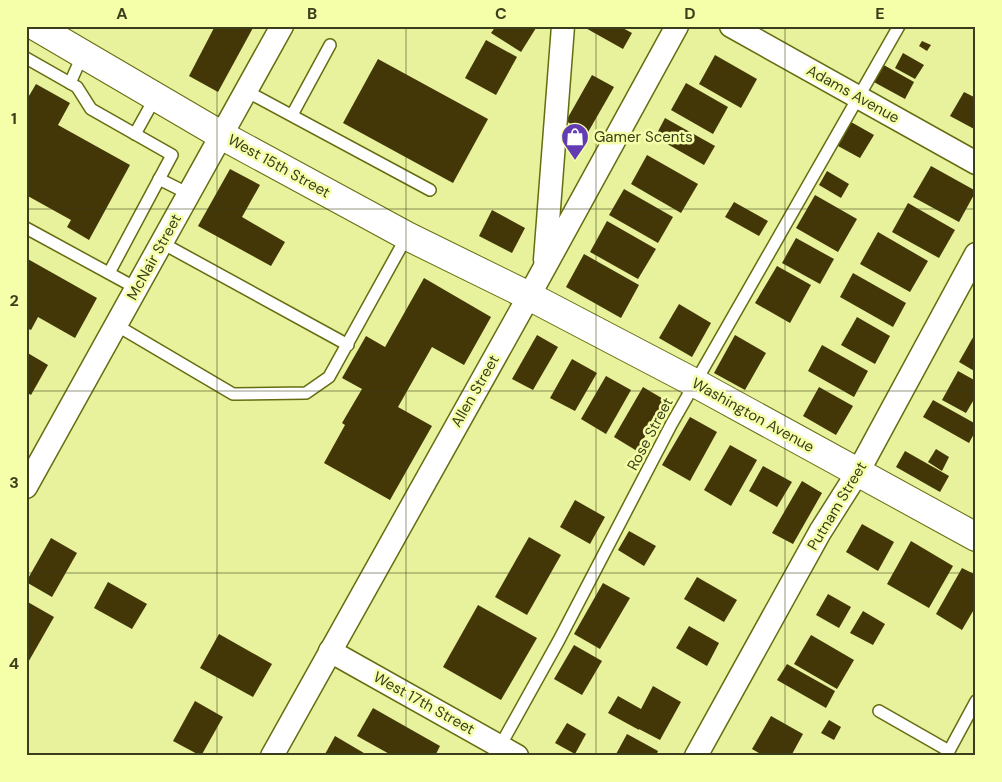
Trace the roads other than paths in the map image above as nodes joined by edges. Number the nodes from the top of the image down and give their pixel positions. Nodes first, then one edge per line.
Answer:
1 (36, 26) edge
2 (282, 26) edge
3 (563, 26) edge
4 (677, 26) edge
5 (731, 26) edge
6 (899, 26) edge
7 (330, 45) dead end
8 (84, 54) junction
9 (26, 58) edge
10 (70, 83) junction
11 (246, 91) junction
12 (156, 96) junction
13 (860, 98) junction
14 (292, 115) junction
15 (135, 134) junction
16 (221, 135) junction
17 (976, 163) edge
18 (159, 179) junction
19 (430, 190) dead end
20 (188, 194) junction
21 (26, 228) edge
22 (407, 236) junction
23 (162, 243) junction
24 (976, 254) edge
25 (544, 268) junction
26 (109, 273) junction
27 (136, 288) junction
28 (529, 296) junction
29 (116, 326) junction
30 (348, 345) junction
31 (695, 384) junction
32 (858, 472) junction
33 (26, 487) edge
34 (976, 537) edge
35 (330, 651) junction
36 (976, 701) edge
37 (879, 711) dead end
38 (504, 752) edge
39 (952, 754) edge
40 (272, 756) edge
41 (696, 756) edge

1 - 8 main road, West 15th Street
2 - 11 street, McNair Street
3 - 25 street
4 - 25 street, Allen Street
5 - 13 street, Adams Avenue
6 - 13 lane, Rose Street
7 - 14 lane
8 - 10 lane
8 - 12 main road, West 15th Street
9 - 10 lane
10 - 15 lane
11 - 14 lane
11 - 16 street, McNair Street
12 - 15 lane
12 - 16 main road, West 15th Street
13 - 17 street, Adams Avenue
13 - 31 lane, Rose Street
14 - 19 lane
15 - 18 lane
16 - 20 street, McNair Street
16 - 22 main road, West 15th Street
18 - 20 lane
18 - 26 lane
20 - 23 street, McNair Street
21 - 26 lane
22 - 28 main road, West 15th Street
22 - 30 lane
23 - 27 street, McNair Street
23 - 30 lane
24 - 32 street, Putnam Street
25 - 28 street, Allen Street
26 - 27 lane
27 - 29 street, McNair Street
28 - 31 main road, Washington Avenue
28 - 35 street, Allen Street
29 - 30 lane
29 - 33 street, McNair Street
31 - 32 main road, Washington Avenue
31 - 38 lane, Rose Street
32 - 34 main road, Washington Avenue
32 - 41 street, Putnam Street
35 - 38 street, West 17th Street
35 - 40 street, Allen Street
36 - 39 lane
37 - 39 lane

